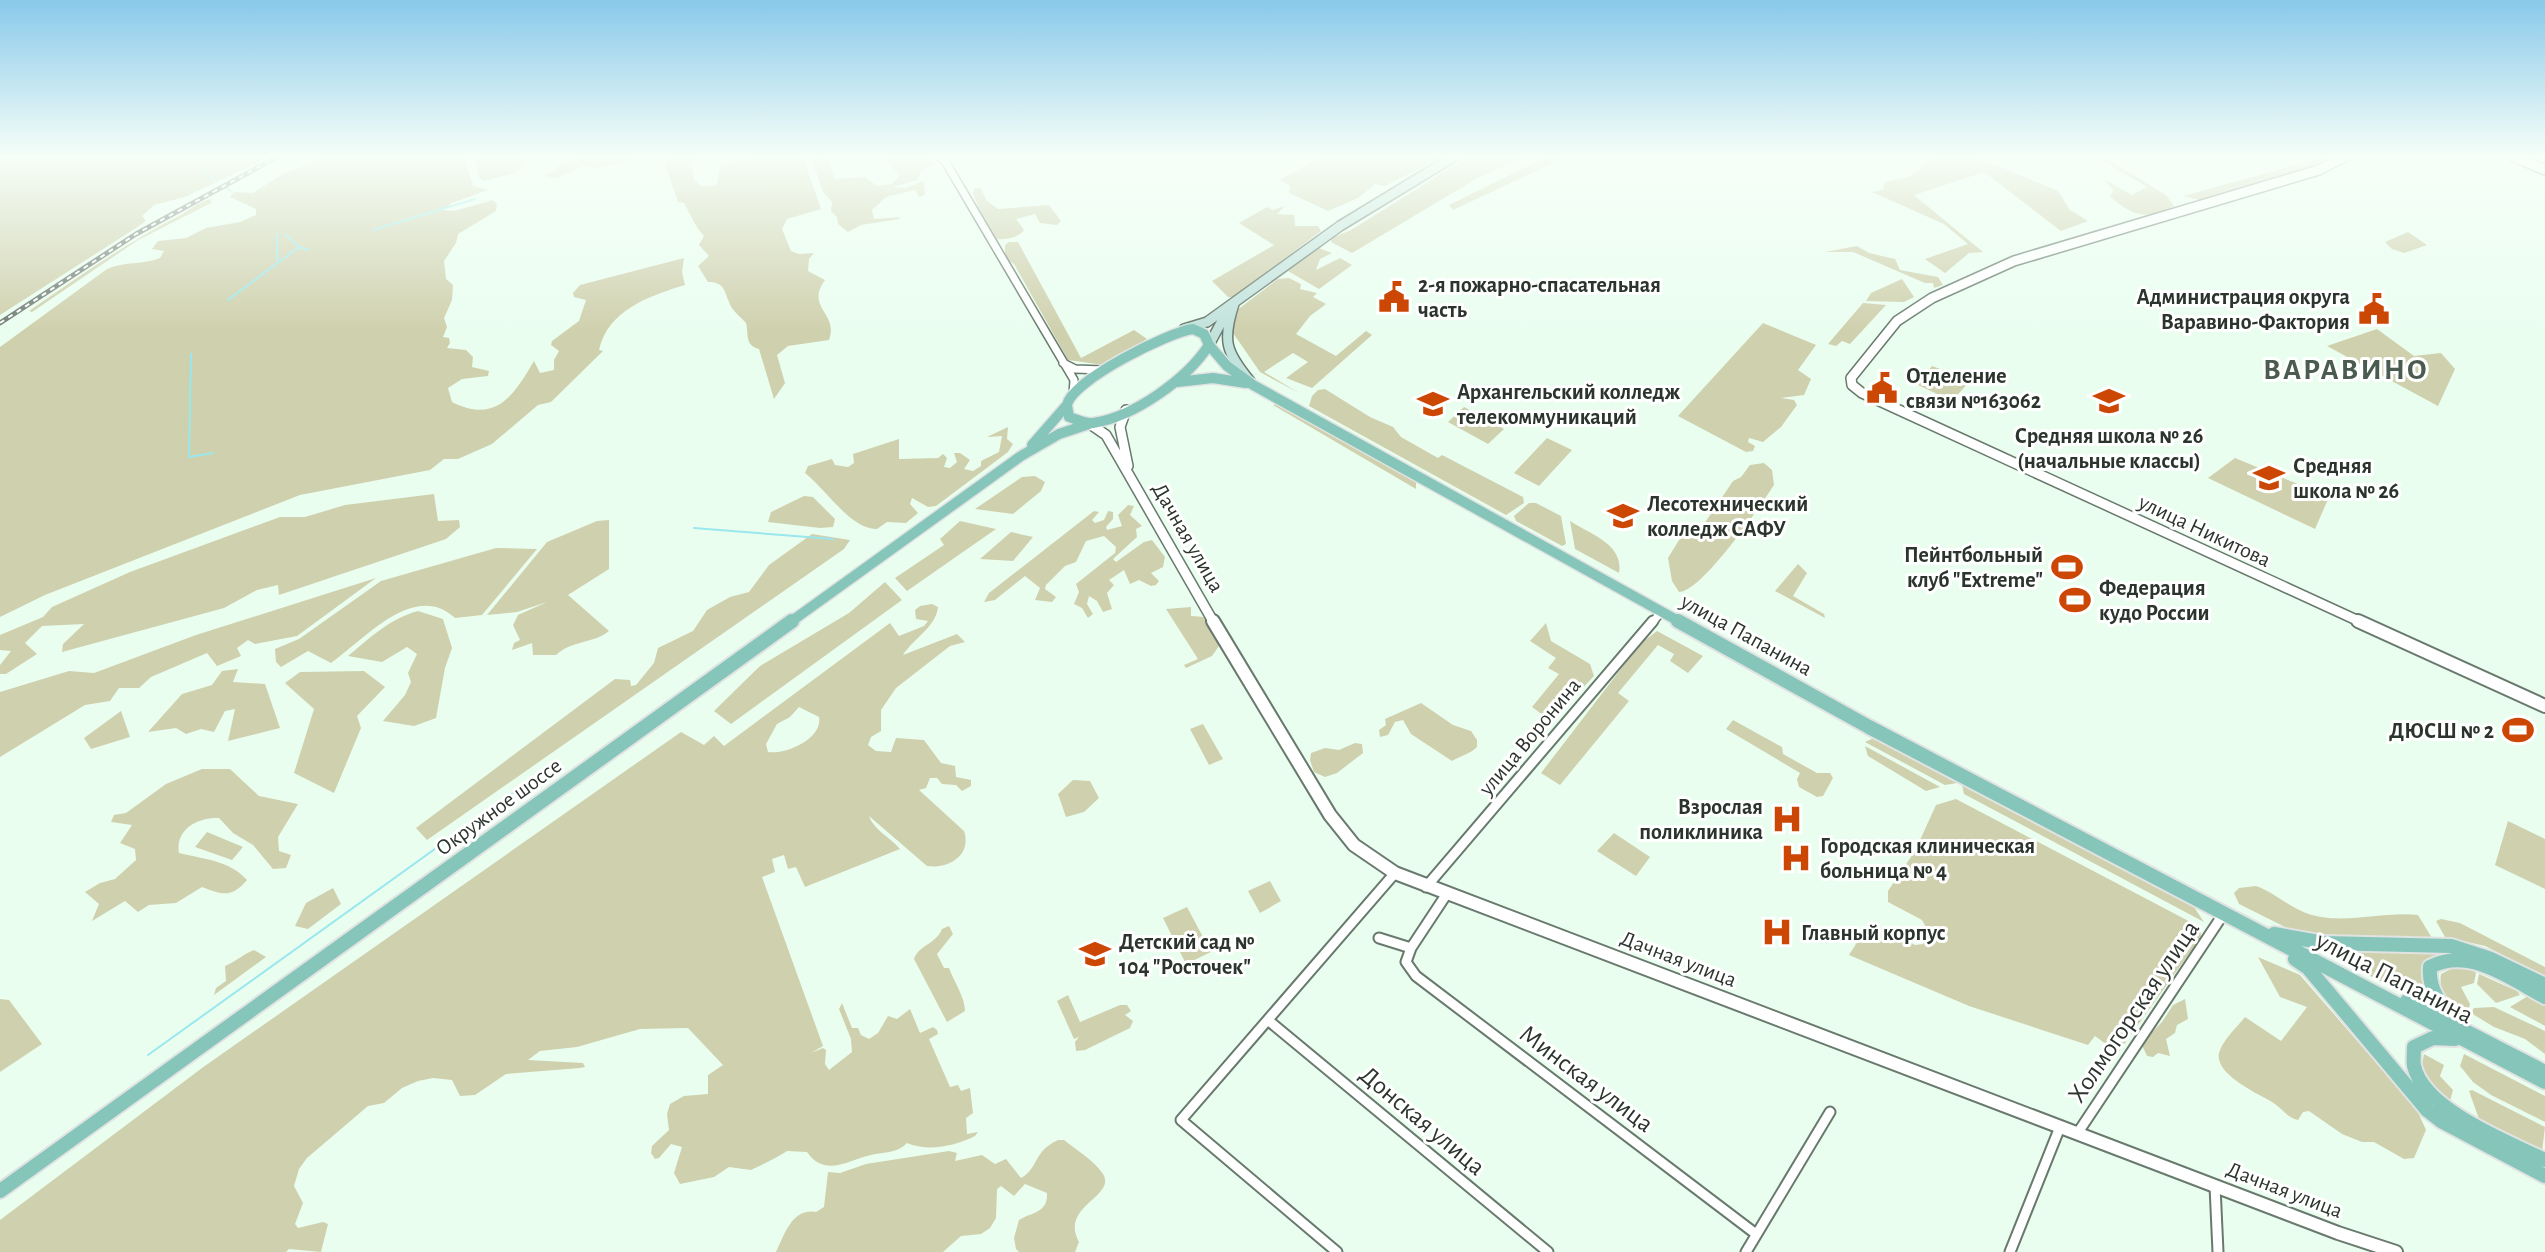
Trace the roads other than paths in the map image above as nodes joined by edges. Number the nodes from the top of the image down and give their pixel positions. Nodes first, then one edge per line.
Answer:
1 (977, 214) edge
2 (1359, 214) edge
3 (2170, 214) edge
4 (1234, 304) junction
5 (1184, 329) junction
6 (1209, 345) junction
7 (1063, 362) junction
8 (1103, 370) junction
9 (1253, 385) junction
10 (1167, 386) junction
11 (1073, 394) junction
12 (1067, 405) junction
13 (1126, 410) junction
14 (1090, 424) junction
15 (1021, 456) junction
16 (1131, 480) junction
17 (1662, 611) junction
18 (2545, 706) edge
19 (1395, 873) junction
20 (1426, 887) junction
21 (1446, 895) junction
22 (2224, 913) junction
23 (2272, 937) junction
24 (1379, 938) dead end
25 (1411, 948) junction
26 (2545, 985) edge
27 (2545, 997) edge
28 (1269, 1021) junction
29 (2484, 1045) junction
30 (2545, 1072) edge
31 (2545, 1082) edge
32 (1830, 1112) dead end
33 (2060, 1127) junction
34 (2077, 1134) junction
35 (2545, 1160) edge
36 (2545, 1176) edge
37 (2215, 1186) junction
38 (0, 1191) edge
39 (1756, 1234) junction
40 (1337, 1252) edge
41 (1548, 1252) edge
42 (1746, 1252) edge
43 (2010, 1252) edge
44 (2218, 1252) edge
45 (2396, 1252) edge

1 - 7 street
2 - 4 main road, Окружное шоссе
3 - 18 street, улица Никитова
4 - 5 main road, Окружное шоссе
4 - 6 main road, Окружное шоссе
4 - 9 main road, улица Папанина
5 - 6 main road
5 - 8 main road, Окружное шоссе
6 - 9 main road, улица Папанина
6 - 10 main road, Окружное шоссе
7 - 8 street
7 - 11 street
8 - 11 main road, Окружное шоссе
9 - 10 main road, улица Папанина
9 - 17 main road, улица Папанина
10 - 13 main road, Окружное шоссе
11 - 12 main road, Окружное шоссе
12 - 14 main road
12 - 15 main road, Окружное шоссе
13 - 14 main road, Окружное шоссе
13 - 16 street, Дачная улица
14 - 15 main road, Окружное шоссе
14 - 16 street, Дачная улица
15 - 38 main road, Окружное шоссе
16 - 19 street, Дачная улица
17 - 20 street, улица Воронина
17 - 22 main road, улица Папанина
19 - 20 street, Дачная улица
19 - 28 street
20 - 21 street, Дачная улица
21 - 25 street
21 - 33 street, Дачная улица
22 - 23 main road, улица Папанина
22 - 34 street, Холмогорская улица
23 - 26 main road
23 - 29 main road, улица Папанина
23 - 36 main road
24 - 25 street
25 - 39 street, Минская улица
27 - 29 main road
28 - 40 street
28 - 41 street, Донская улица
29 - 30 main road, улица Папанина
29 - 31 main road, улица Папанина
29 - 35 main road
32 - 39 street
33 - 34 street, Дачная улица
33 - 43 street, Холмогорская улица
34 - 37 street, Дачная улица
37 - 44 street
37 - 45 street, Дачная улица
39 - 42 street

